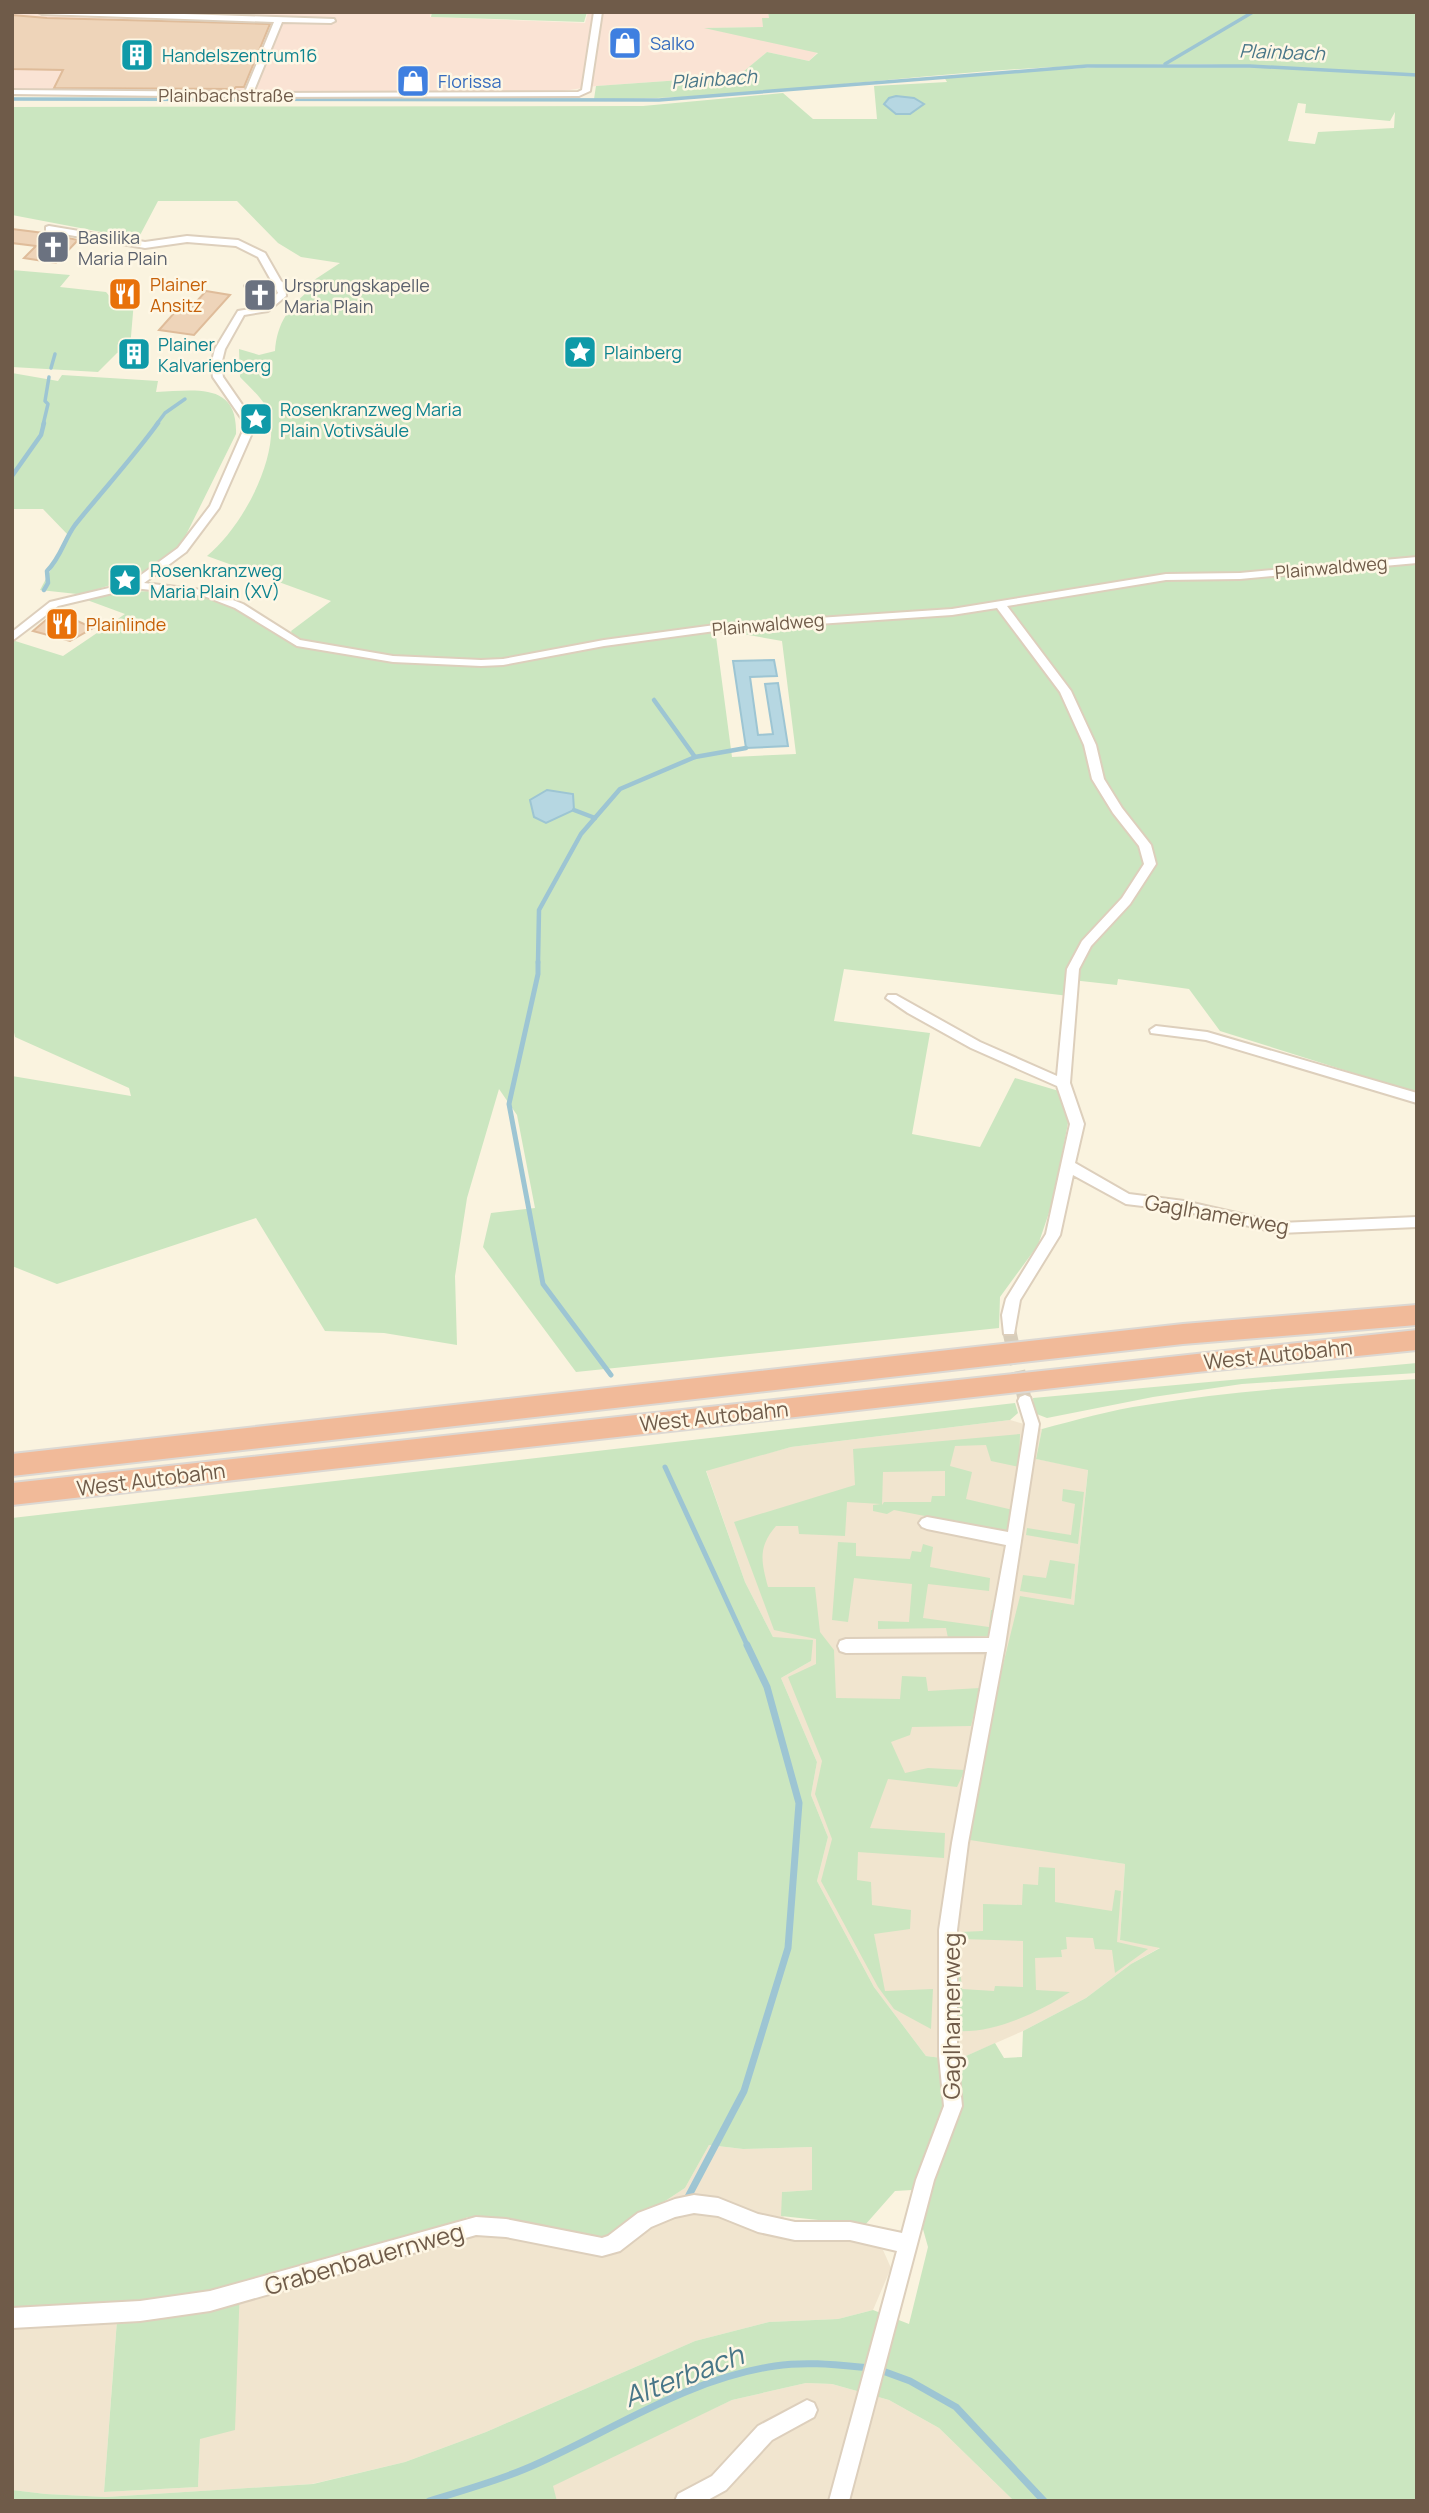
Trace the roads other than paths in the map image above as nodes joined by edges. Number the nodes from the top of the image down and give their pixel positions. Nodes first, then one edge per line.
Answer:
1 (42, 12) edge
2 (598, 12) edge
3 (218, 15) edge
4 (279, 19) junction
5 (331, 21) dead end
6 (12, 92) edge
7 (248, 95) junction
8 (49, 229) dead end
9 (280, 284) junction
10 (250, 286) dead end
11 (1417, 560) edge
12 (134, 585) junction
13 (1000, 605) junction
14 (12, 638) edge
15 (892, 998) dead end
16 (1156, 1030) dead end
17 (1063, 1083) junction
18 (1417, 1098) edge
19 (1068, 1165) junction
20 (1417, 1222) edge
21 (1417, 1300) edge
22 (1417, 1315) edge
23 (1337, 1320) junction
24 (1009, 1330) tunnel mouth
25 (1417, 1340) edge
26 (1025, 1401) tunnel mouth
27 (12, 1465) edge
28 (12, 1494) edge
29 (927, 1523) dead end
30 (1015, 1540) junction
31 (997, 1645) junction
32 (846, 1646) dead end
33 (909, 2244) junction
34 (12, 2318) edge
35 (807, 2410) dead end
36 (685, 2501) edge
37 (839, 2501) edge

1 - 3 street
2 - 7 street, Plainbachstraße
3 - 4 street
4 - 5 street
4 - 7 street
6 - 7 street, Plainbachstraße
8 - 9 street
9 - 10 street
9 - 12 street
11 - 13 street, Plainwaldweg
12 - 13 street, Plainwaldweg
12 - 14 street
13 - 17 street
15 - 17 street
16 - 18 street
17 - 19 street
19 - 20 street, Gaglhamerweg
19 - 24 street
21 - 23 highway
22 - 23 highway, West Autobahn
23 - 27 highway, West Autobahn
25 - 28 highway, West Autobahn
26 - 30 street, Gaglhamerweg
29 - 30 street
30 - 31 street, Gaglhamerweg
31 - 32 street
31 - 33 street, Gaglhamerweg
33 - 34 street, Grabenbauernweg
33 - 37 street, Gaglhamerweg
35 - 36 street

